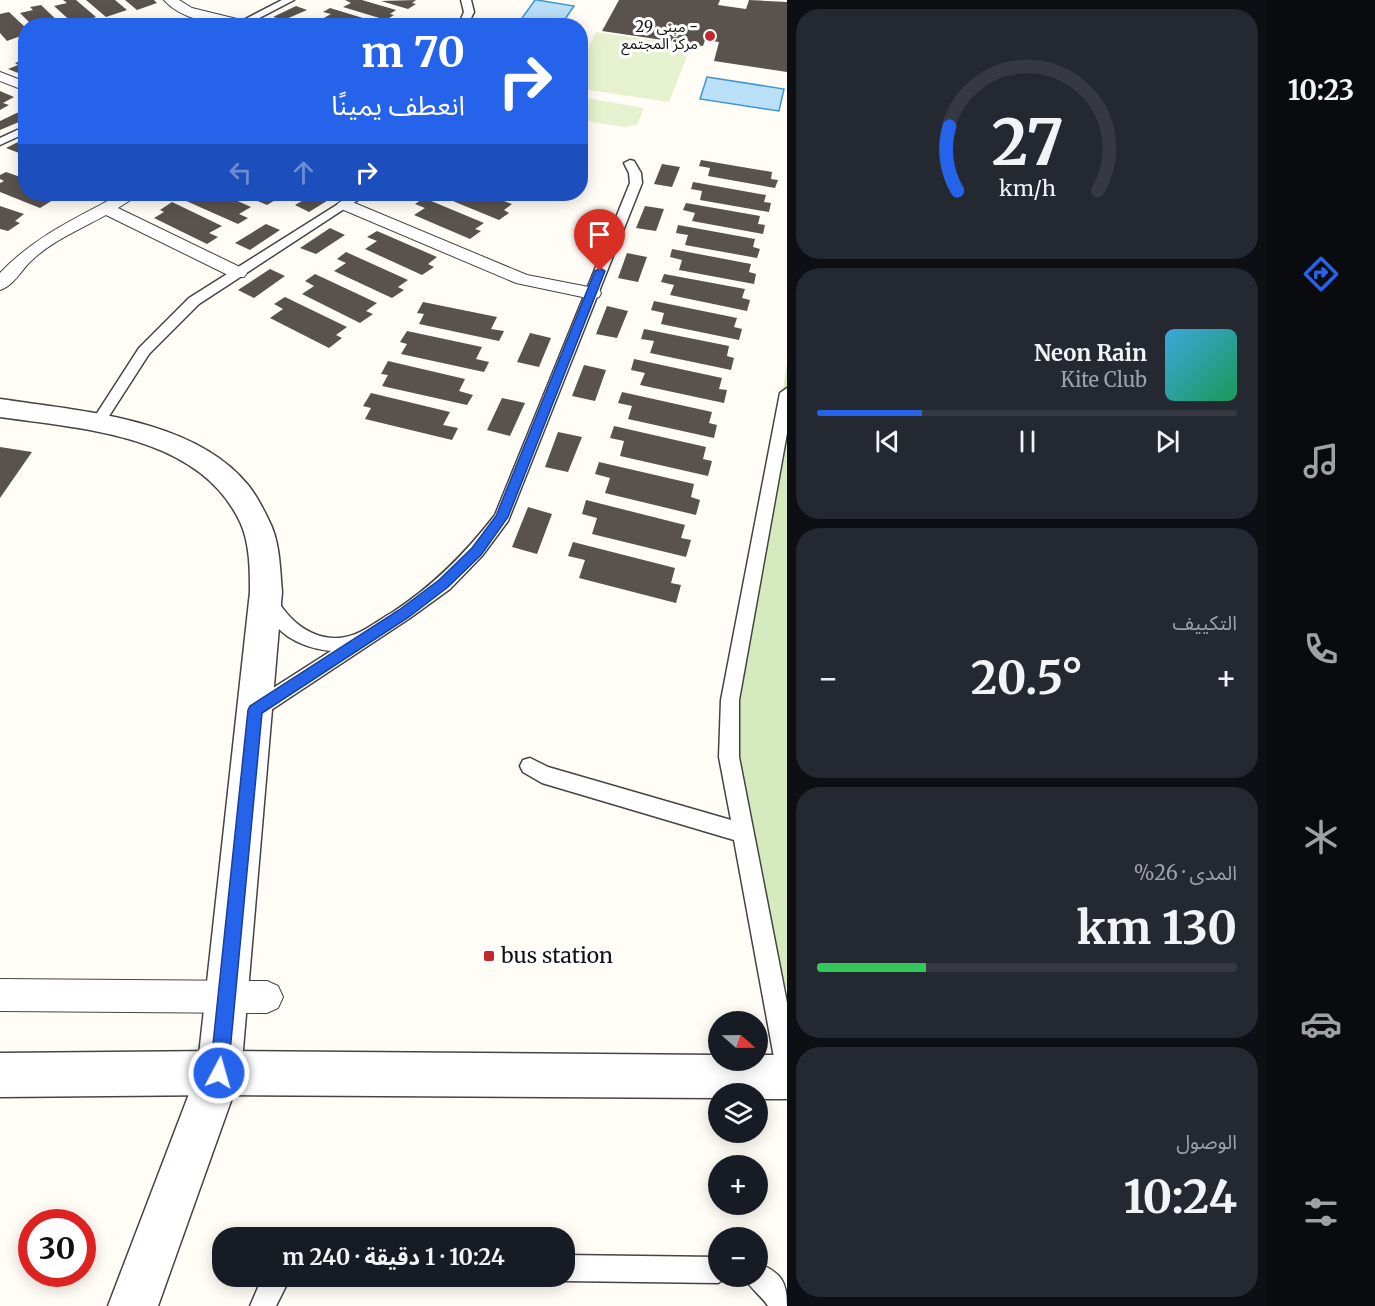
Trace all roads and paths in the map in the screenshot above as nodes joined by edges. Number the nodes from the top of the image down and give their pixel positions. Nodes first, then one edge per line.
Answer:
1 (170, 0) edge
2 (289, 0) edge
3 (466, 0) edge
4 (216, 18) edge
5 (255, 18) edge
6 (466, 18) edge
7 (0, 76) edge
8 (18, 84) edge
9 (18, 133) edge
10 (0, 142) edge
11 (630, 163) dead end
12 (118, 201) edge
13 (350, 201) edge
14 (345, 204) junction
15 (105, 208) junction
16 (238, 273) junction
17 (0, 284) edge
18 (591, 293) junction
19 (787, 393) edge
20 (0, 408) edge
21 (97, 424) junction
22 (266, 592) junction
23 (373, 634) junction
24 (255, 710) junction
25 (530, 766) dead end
26 (742, 833) junction
27 (0, 995) edge
28 (227, 996) junction
29 (267, 997) dead end
30 (787, 1063) edge
31 (219, 1073) junction
32 (0, 1075) edge
33 (787, 1077) edge
34 (575, 1268) edge
35 (708, 1270) edge
36 (768, 1283) edge
37 (271, 1287) edge
38 (126, 1303) edge
39 (263, 1306) edge
40 (784, 1306) edge

1 - 4 street
2 - 5 lane
3 - 6 lane
7 - 8 street
9 - 10 lane
11 - 18 lane
12 - 15 street
13 - 14 lane
14 - 16 lane
14 - 18 street
15 - 16 street
15 - 17 street
16 - 21 lane
18 - 23 lane
19 - 26 lane
20 - 21 street
21 - 22 street
22 - 23 lane
22 - 24 street
23 - 24 lane
24 - 28 street
25 - 26 lane
26 - 30 lane
27 - 28 street
28 - 29 street
28 - 31 street
31 - 32 street
31 - 33 street
31 - 38 street
34 - 35 lane
36 - 40 lane
37 - 39 lane

